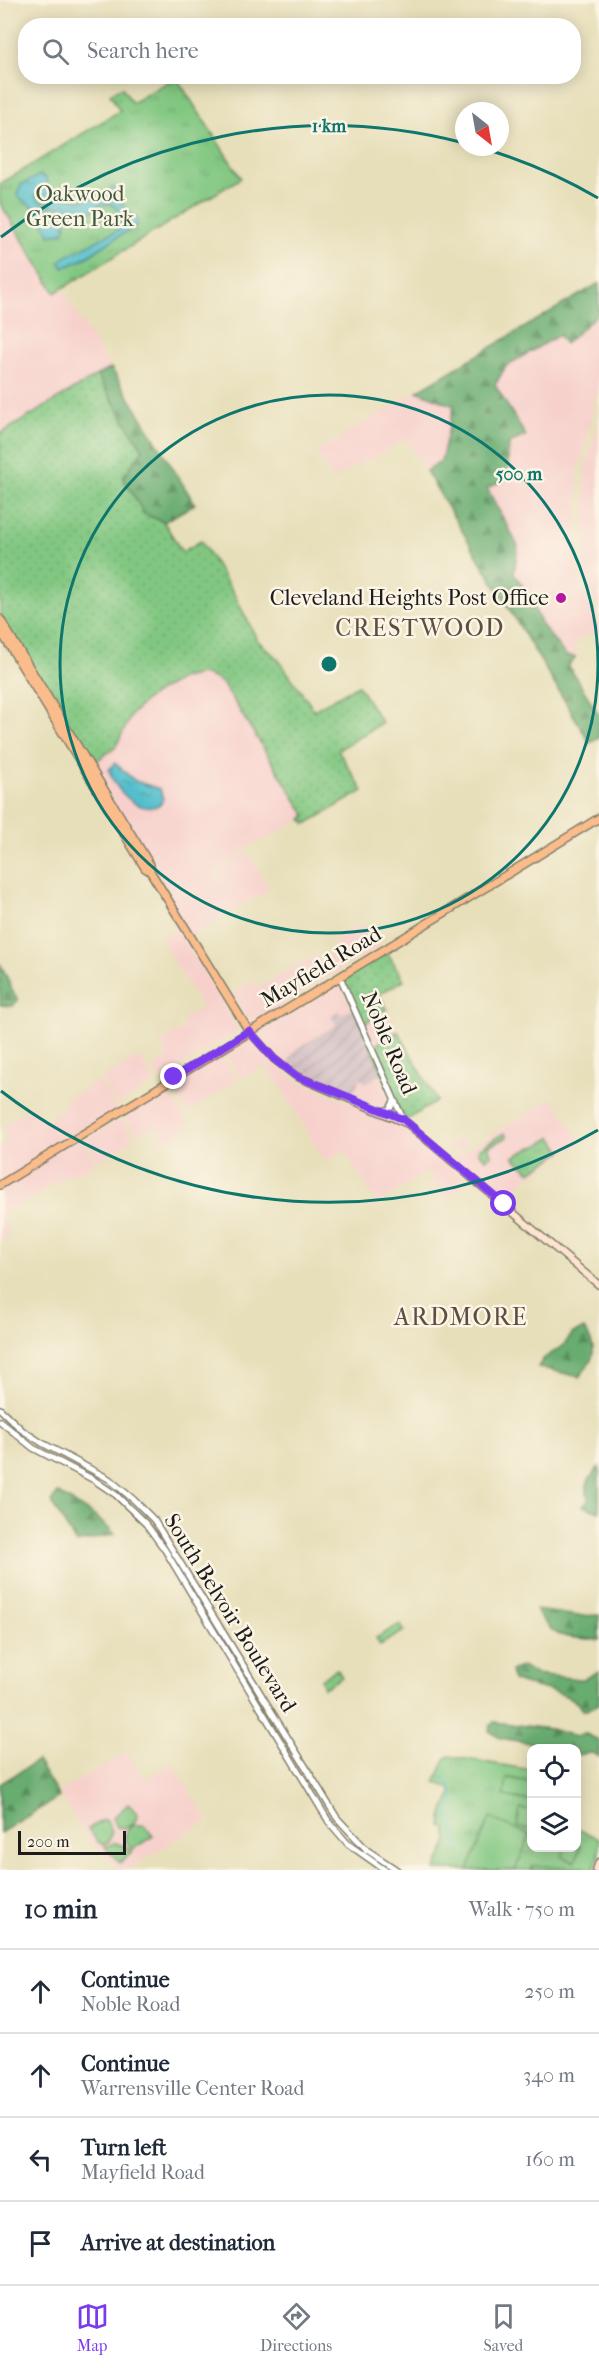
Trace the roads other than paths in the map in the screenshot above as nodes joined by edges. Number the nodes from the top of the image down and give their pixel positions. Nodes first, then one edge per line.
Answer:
1 (0, 619) edge
2 (0, 630) edge
3 (599, 818) edge
4 (150, 871) junction
5 (340, 976) junction
6 (249, 1031) junction
7 (394, 1101) junction
8 (383, 1111) junction
9 (403, 1119) junction
10 (0, 1185) edge
11 (599, 1285) edge
12 (0, 1409) edge
13 (0, 1421) edge
14 (599, 1862) edge
15 (385, 1870) edge
16 (397, 1870) edge
17 (596, 1870) edge

1 - 4 main road
2 - 4 main road
3 - 5 main road, Mayfield Road
4 - 6 main road
5 - 6 main road, Mayfield Road
5 - 7 street, Noble Road
6 - 8 main road
6 - 10 main road, Mayfield Road
7 - 8 street
7 - 9 street, Noble Road
8 - 9 main road
9 - 11 main road, Noble Road
12 - 16 street, South Belvoir Boulevard
13 - 15 street, South Belvoir Boulevard
14 - 17 main road

